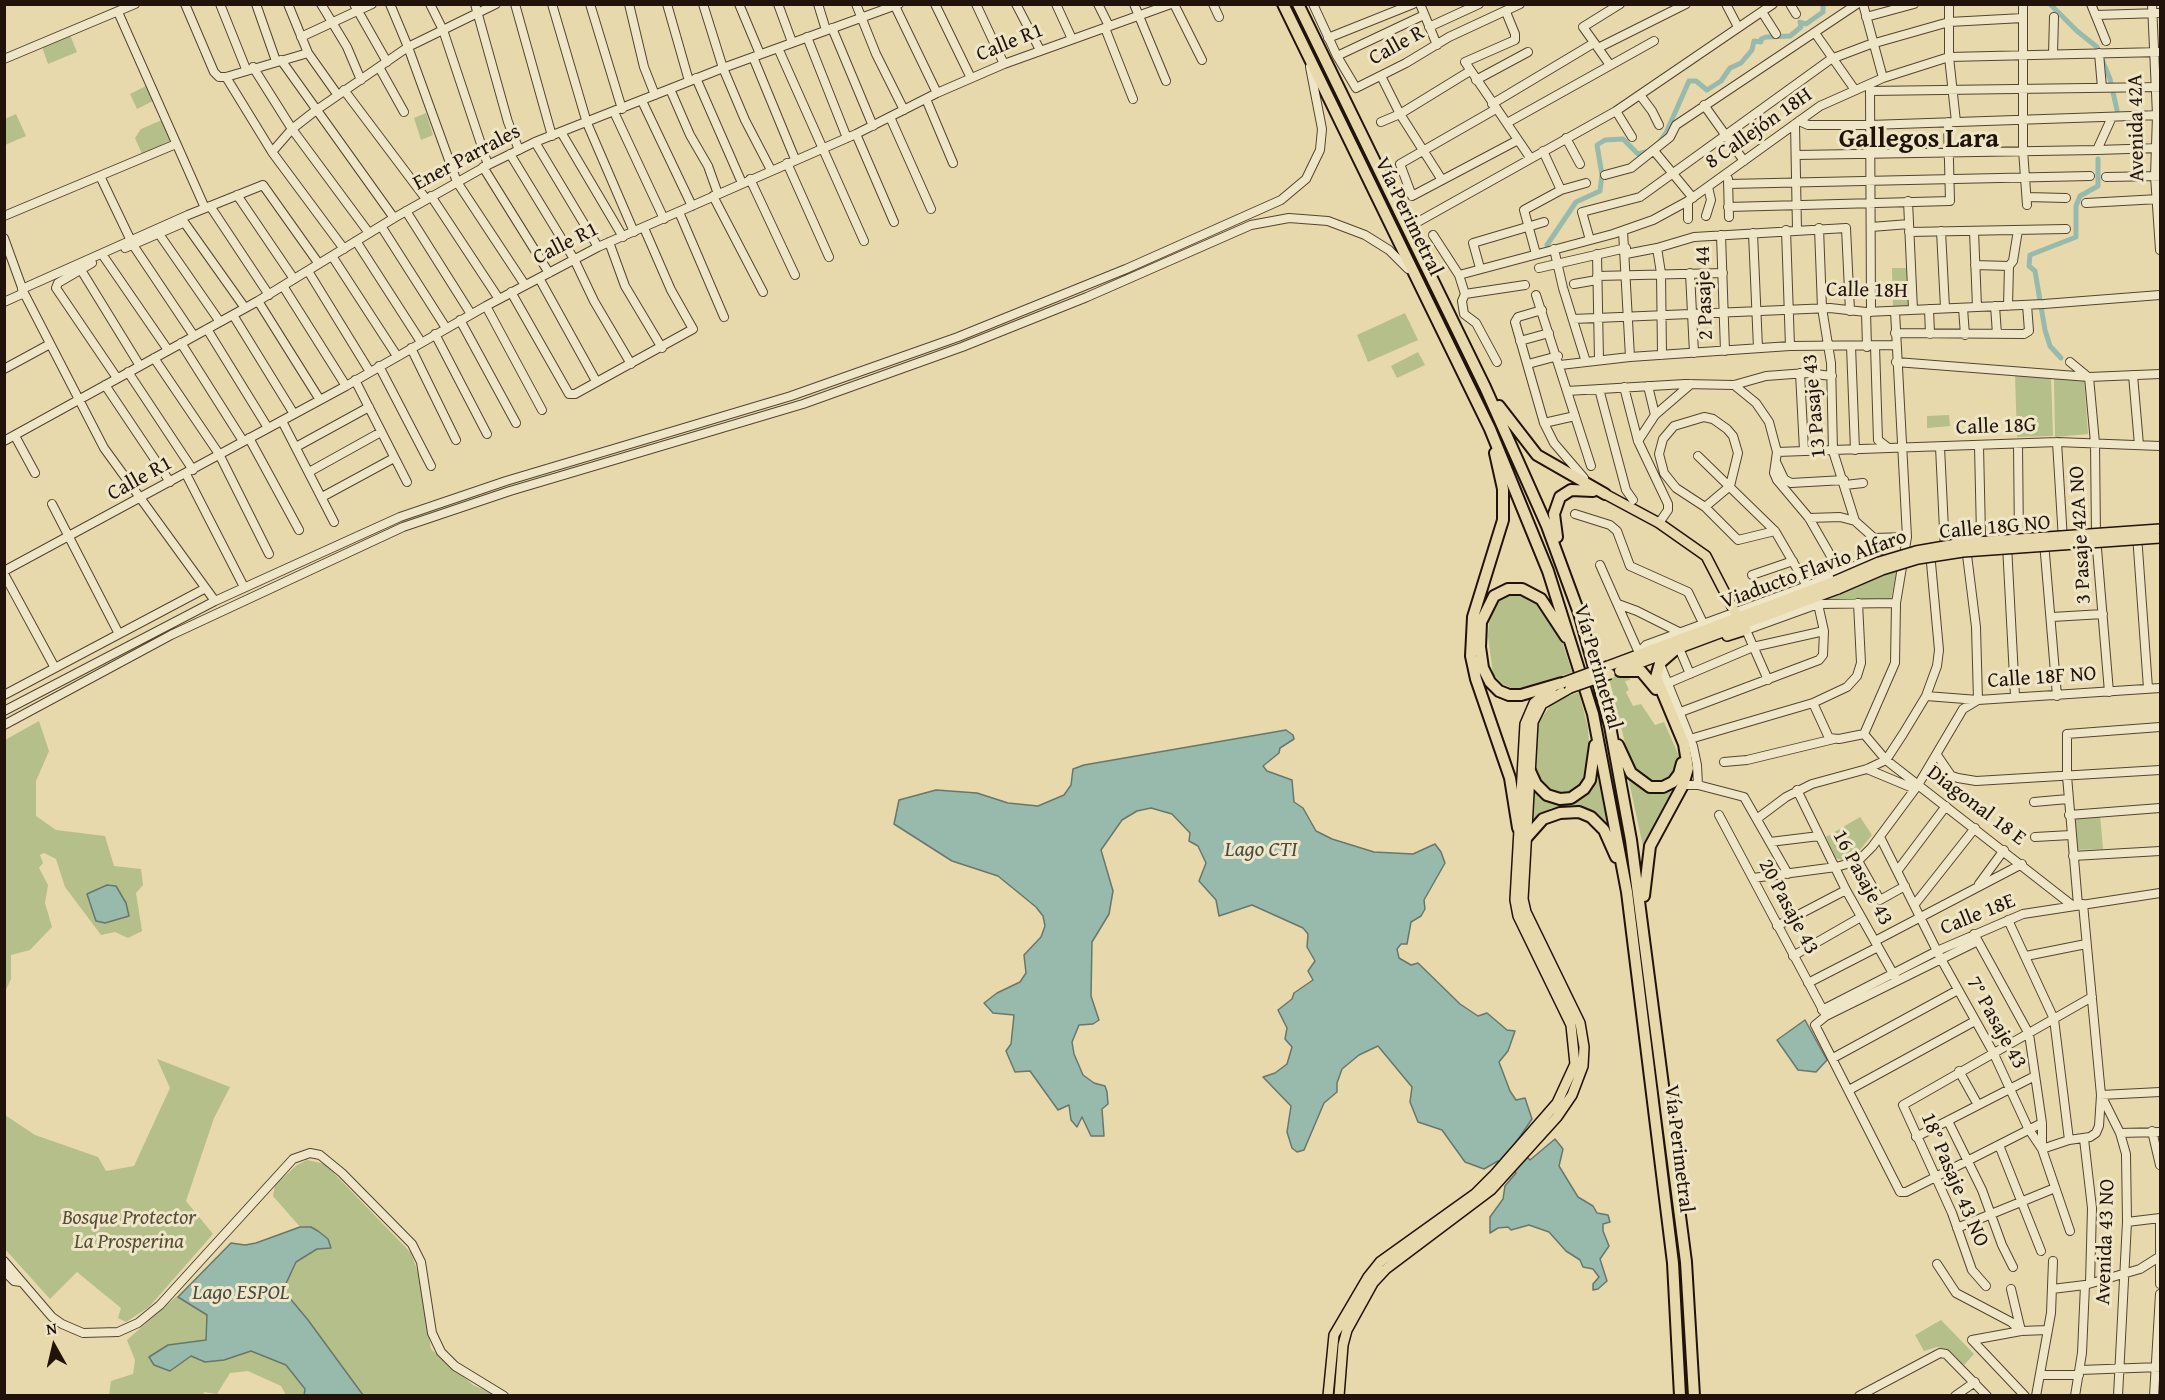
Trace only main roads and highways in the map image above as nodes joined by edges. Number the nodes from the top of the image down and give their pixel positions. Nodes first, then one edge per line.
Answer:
1 (1283, 4) edge
2 (1298, 4) edge
3 (1306, 4) edge
4 (1307, 23) junction
5 (1485, 387) junction
6 (1490, 429) junction
7 (1605, 494) junction
8 (2160, 533) edge
9 (1563, 567) junction
10 (1836, 585) junction
11 (1737, 615) junction
12 (1746, 630) road end
13 (1573, 647) junction
14 (1679, 648) junction
15 (1613, 670) junction
16 (1566, 685) junction
17 (1593, 714) junction
18 (1610, 726) junction
19 (1530, 771) junction
20 (1518, 828) junction
21 (1522, 849) junction
22 (1627, 892) junction
23 (1646, 948) junction
24 (1556, 982) junction
25 (1328, 1395) edge
26 (1339, 1395) edge
27 (1680, 1395) edge
28 (1694, 1395) edge

1 - 6 highway, Vía Perimetral
2 - 4 highway, Vía Perimetral
3 - 4 highway
4 - 5 highway, Vía Perimetral
5 - 7 highway
5 - 9 highway, Vía Perimetral
6 - 13 highway, Vía Perimetral
6 - 20 highway
7 - 9 highway
7 - 11 main road
8 - 10 main road, Viaducto Flavio Alfaro, bridge
9 - 18 highway, Vía Perimetral
10 - 11 main road, Viaducto Flavio Alfaro
10 - 14 main road, Viaducto Flavio Alfaro
11 - 15 main road, Viaducto Flavio Alfaro
12 - 14 main road
13 - 16 highway
13 - 17 highway, Vía Perimetral
14 - 15 main road, Viaducto Flavio Alfaro
14 - 23 highway
15 - 16 main road, Viaducto Flavio Alfaro, bridge
15 - 18 highway
16 - 19 main road
16 - 20 main road
17 - 19 highway
17 - 22 highway, Vía Perimetral
18 - 23 highway, Vía Perimetral
19 - 21 main road
20 - 21 main road
21 - 22 highway
21 - 24 main road
22 - 27 highway, Vía Perimetral
23 - 28 highway, Vía Perimetral
24 - 25 main road
24 - 26 main road

